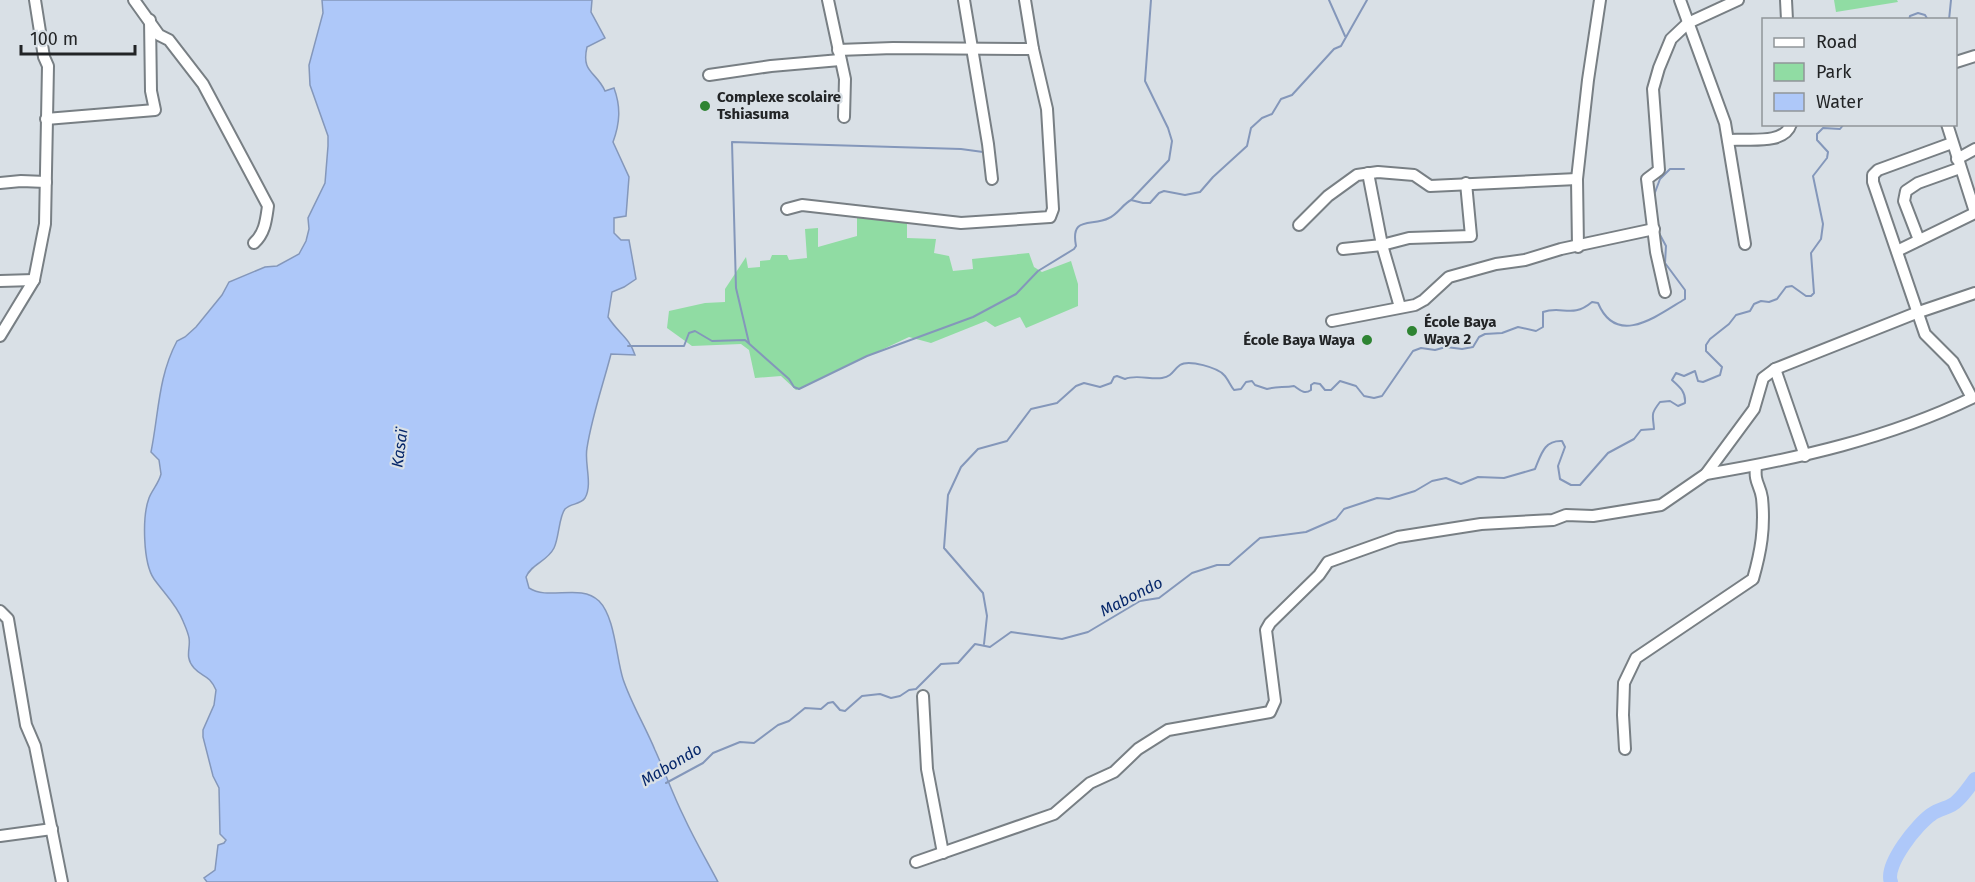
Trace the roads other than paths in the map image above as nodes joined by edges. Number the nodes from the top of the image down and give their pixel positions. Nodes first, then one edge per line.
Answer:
1 (34, 0) edge
2 (134, 0) edge
3 (828, 0) edge
4 (964, 0) edge
5 (1025, 0) edge
6 (1600, 0) edge
7 (1680, 0) edge
8 (1738, 0) edge
9 (1786, 0) edge
10 (1787, 18) edge
11 (150, 20) junction
12 (1688, 23) junction
13 (1033, 49) junction
14 (972, 50) junction
15 (839, 55) junction
16 (1975, 56) edge
17 (1957, 62) edge
18 (709, 75) dead end
19 (844, 117) dead end
20 (46, 119) junction
21 (1791, 126) edge
22 (1948, 126) edge
23 (1728, 140) junction
24 (1952, 143) junction
25 (1975, 149) edge
26 (1959, 163) junction
27 (1368, 173) junction
28 (992, 179) dead end
29 (1577, 179) junction
30 (46, 182) junction
31 (0, 183) edge
32 (1466, 183) junction
33 (787, 209) dead end
34 (1975, 213) edge
35 (1299, 225) dead end
36 (1654, 229) junction
37 (1919, 240) junction
38 (254, 243) dead end
39 (1745, 244) dead end
40 (1382, 245) junction
41 (1578, 246) junction
42 (1343, 249) dead end
43 (1897, 251) junction
44 (34, 280) junction
45 (0, 281) edge
46 (1665, 292) dead end
47 (1975, 293) edge
48 (1400, 307) junction
49 (1916, 313) junction
50 (1332, 321) dead end
51 (0, 336) edge
52 (1775, 369) junction
53 (1805, 456) junction
54 (1756, 466) junction
55 (1706, 474) junction
56 (0, 611) edge
57 (924, 696) dead end
58 (1625, 749) dead end
59 (51, 829) junction
60 (0, 836) edge
61 (944, 853) junction
62 (916, 862) dead end
63 (62, 882) edge

1 - 20 street
2 - 11 street
3 - 15 street
4 - 14 street
5 - 13 street
6 - 29 street
7 - 12 street
8 - 12 street
9 - 10 street
11 - 20 street
11 - 38 street
12 - 23 street
12 - 36 street
13 - 14 street
13 - 33 street
14 - 15 street
14 - 28 street
15 - 18 street
15 - 19 street
16 - 17 street
20 - 30 street
21 - 23 street
22 - 24 street
23 - 39 street
24 - 26 street
24 - 43 street
25 - 26 street
26 - 34 street
26 - 37 street
27 - 32 street
27 - 35 street
27 - 40 street
29 - 32 street
29 - 41 street
30 - 31 street
30 - 44 street
32 - 40 street
34 - 37 street
36 - 41 street
36 - 46 street
37 - 43 street
40 - 42 street
40 - 48 street
41 - 48 street
43 - 49 street
44 - 45 street
44 - 51 street
47 - 49 street
48 - 50 street
49 - 52 street
49 - 53 street
52 - 53 street
52 - 55 street
53 - 54 street
54 - 55 street
54 - 58 street
55 - 61 street
56 - 59 street
57 - 61 street
59 - 60 street
59 - 63 street
61 - 62 street

